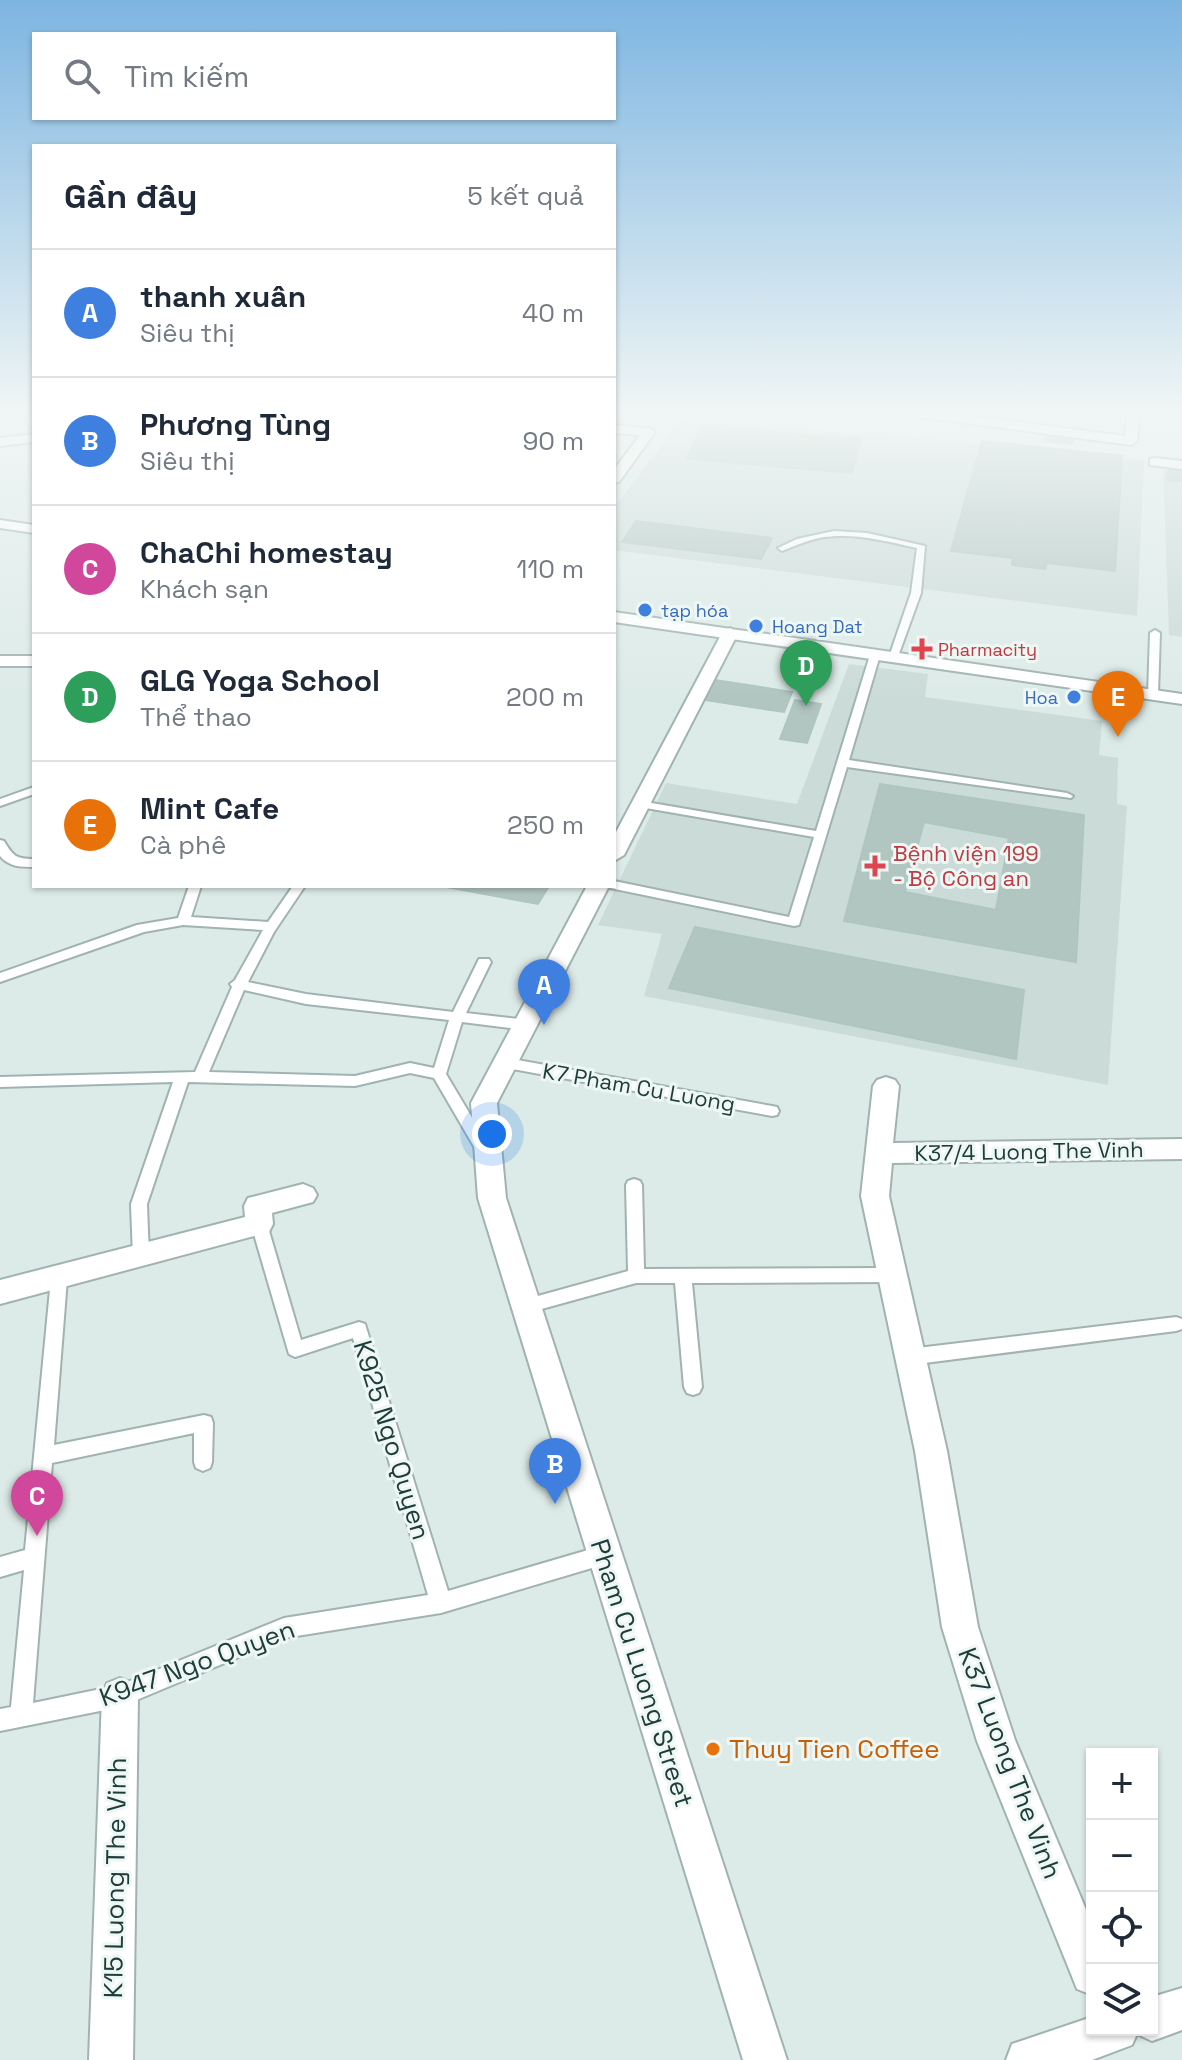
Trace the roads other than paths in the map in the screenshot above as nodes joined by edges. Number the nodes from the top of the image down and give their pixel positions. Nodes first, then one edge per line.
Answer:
1 (0, 524) edge
2 (32, 529) edge
3 (782, 548) dead end
4 (616, 617) edge
5 (730, 633) junction
6 (1155, 633) dead end
7 (875, 655) junction
8 (894, 657) junction
9 (32, 661) edge
10 (1, 662) edge
11 (1153, 695) junction
12 (1182, 699) edge
13 (844, 763) junction
14 (32, 791) edge
15 (1067, 796) dead end
16 (0, 803) edge
17 (640, 804) junction
18 (820, 835) junction
19 (0, 844) edge
20 (616, 851) edge
21 (32, 863) edge
22 (616, 885) edge
23 (194, 888) edge
24 (298, 888) edge
25 (597, 888) edge
26 (183, 921) junction
27 (269, 926) junction
28 (484, 962) dead end
29 (0, 978) edge
30 (237, 984) junction
31 (456, 1019) junction
32 (527, 1025) junction
33 (506, 1063) junction
34 (439, 1074) junction
35 (182, 1077) junction
36 (200, 1077) junction
37 (0, 1082) edge
38 (886, 1086) dead end
39 (772, 1111) dead end
40 (1182, 1149) edge
41 (877, 1153) junction
42 (489, 1159) junction
43 (634, 1185) dead end
44 (303, 1195) dead end
45 (259, 1224) junction
46 (141, 1258) junction
47 (890, 1275) junction
48 (636, 1276) junction
49 (683, 1277) junction
50 (59, 1279) junction
51 (0, 1292) edge
52 (527, 1306) junction
53 (1176, 1324) dead end
54 (909, 1357) junction
55 (693, 1387) dead end
56 (43, 1456) junction
57 (203, 1462) dead end
58 (605, 1555) junction
59 (35, 1557) junction
60 (0, 1567) edge
61 (441, 1603) junction
62 (120, 1696) junction
63 (21, 1714) junction
64 (0, 1720) edge
65 (1088, 1964) edge
66 (1182, 2009) edge
67 (1158, 2017) edge
68 (1098, 2036) edge
69 (111, 2060) edge
70 (765, 2060) edge
71 (1028, 2060) edge

1 - 2 street
3 - 8 lane
4 - 5 street
5 - 7 street
5 - 17 street
6 - 11 lane
7 - 8 street
7 - 13 lane
8 - 11 street
9 - 10 street
11 - 12 street
13 - 15 lane
13 - 18 lane
14 - 16 lane
17 - 18 lane
17 - 20 street
18 - 22 lane
19 - 21 lane
23 - 26 lane
24 - 27 lane
25 - 32 street, Pham Cu Luong Street
26 - 27 lane
26 - 29 lane
27 - 30 lane
28 - 31 lane
30 - 31 lane
30 - 36 lane
31 - 32 lane
31 - 34 lane
32 - 33 street, Pham Cu Luong Street
33 - 39 lane, K7 Pham Cu Luong
33 - 42 street, Pham Cu Luong Street
34 - 36 lane
34 - 42 lane
35 - 36 lane
35 - 37 lane
35 - 46 lane
38 - 41 street, K37 Luong The Vinh
40 - 41 street, K37/4 Luong The Vinh
41 - 47 street, K37 Luong The Vinh
42 - 52 street, Pham Cu Luong Street
43 - 48 lane
44 - 45 street
45 - 46 street
45 - 61 lane, K925 Ngo Quyen
46 - 50 street
47 - 49 lane
47 - 54 street, K37 Luong The Vinh
48 - 49 lane
48 - 52 lane
49 - 55 lane
50 - 51 street
50 - 56 lane
52 - 58 street, Pham Cu Luong Street
53 - 54 lane
54 - 65 street, K37 Luong The Vinh
56 - 57 lane
56 - 59 lane
58 - 61 lane, K947 Ngo Quyen
58 - 70 street, Pham Cu Luong Street
59 - 60 lane
59 - 63 lane
61 - 62 lane, K947 Ngo Quyen
62 - 63 lane, K947 Ngo Quyen
62 - 69 street, K15 Luong The Vinh
63 - 64 lane, K947 Ngo Quyen
66 - 67 street
68 - 71 street

